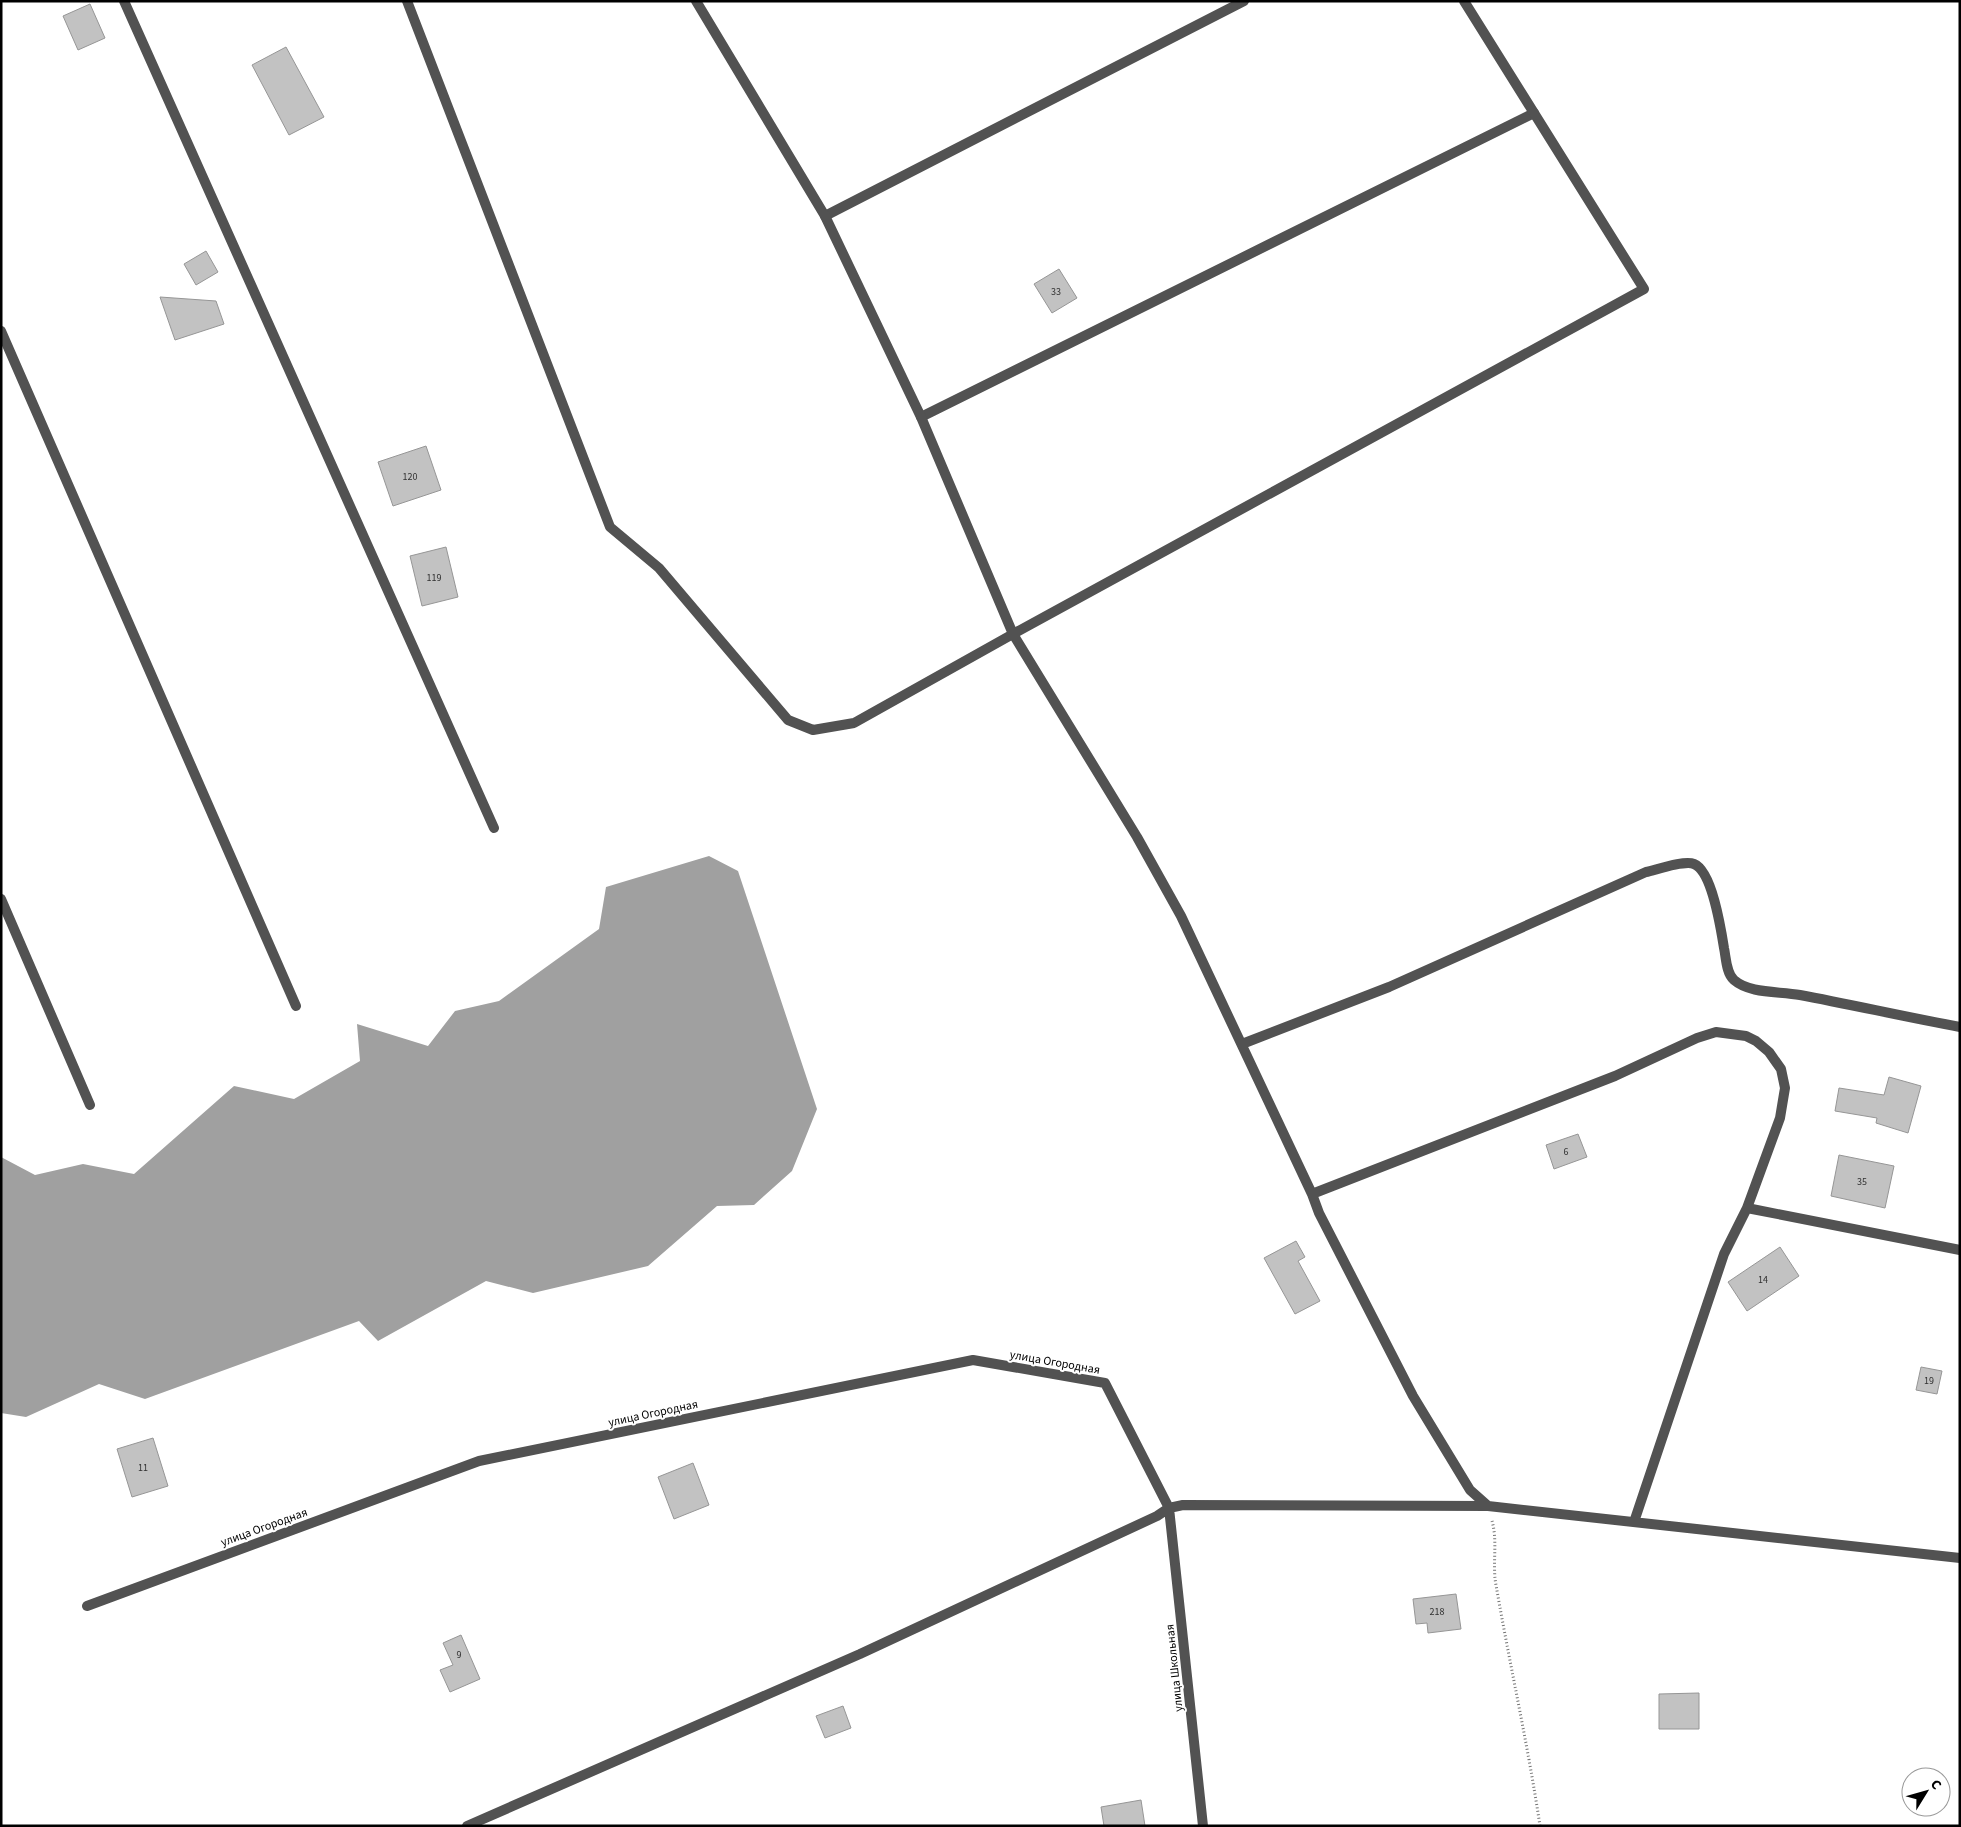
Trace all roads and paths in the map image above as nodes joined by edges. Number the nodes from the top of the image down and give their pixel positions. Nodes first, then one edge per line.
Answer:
1 (124, 1) edge
2 (407, 1) edge
3 (696, 1) edge
4 (1244, 1) edge
5 (1464, 1) edge
6 (1534, 112) junction
7 (825, 216) junction
8 (1, 331) edge
9 (921, 417) junction
10 (1013, 634) junction
11 (494, 828) dead end
12 (1, 899) edge
13 (6, 920) edge
14 (296, 1006) dead end
15 (1960, 1027) edge
16 (1242, 1044) junction
17 (90, 1105) dead end
18 (1312, 1194) junction
19 (1747, 1208) junction
20 (1960, 1250) edge
21 (1488, 1506) junction
22 (1169, 1508) junction
23 (1634, 1522) junction
24 (1960, 1558) edge
25 (87, 1606) dead end
26 (468, 1826) edge
27 (1203, 1826) edge
28 (1540, 1826) edge

1 - 11 street
2 - 10 street
3 - 7 street
4 - 7 street
5 - 6 street
6 - 9 street
6 - 10 street
7 - 9 street
8 - 14 street
9 - 10 street
10 - 16 street
12 - 13 street
13 - 17 street
15 - 16 street
16 - 18 street
18 - 19 street
18 - 21 street
19 - 20 street
19 - 23 street
21 - 22 street
21 - 23 street
21 - 28 path
22 - 25 street, улица Огородная
22 - 26 street
22 - 27 street, улица Школьная
23 - 24 street

